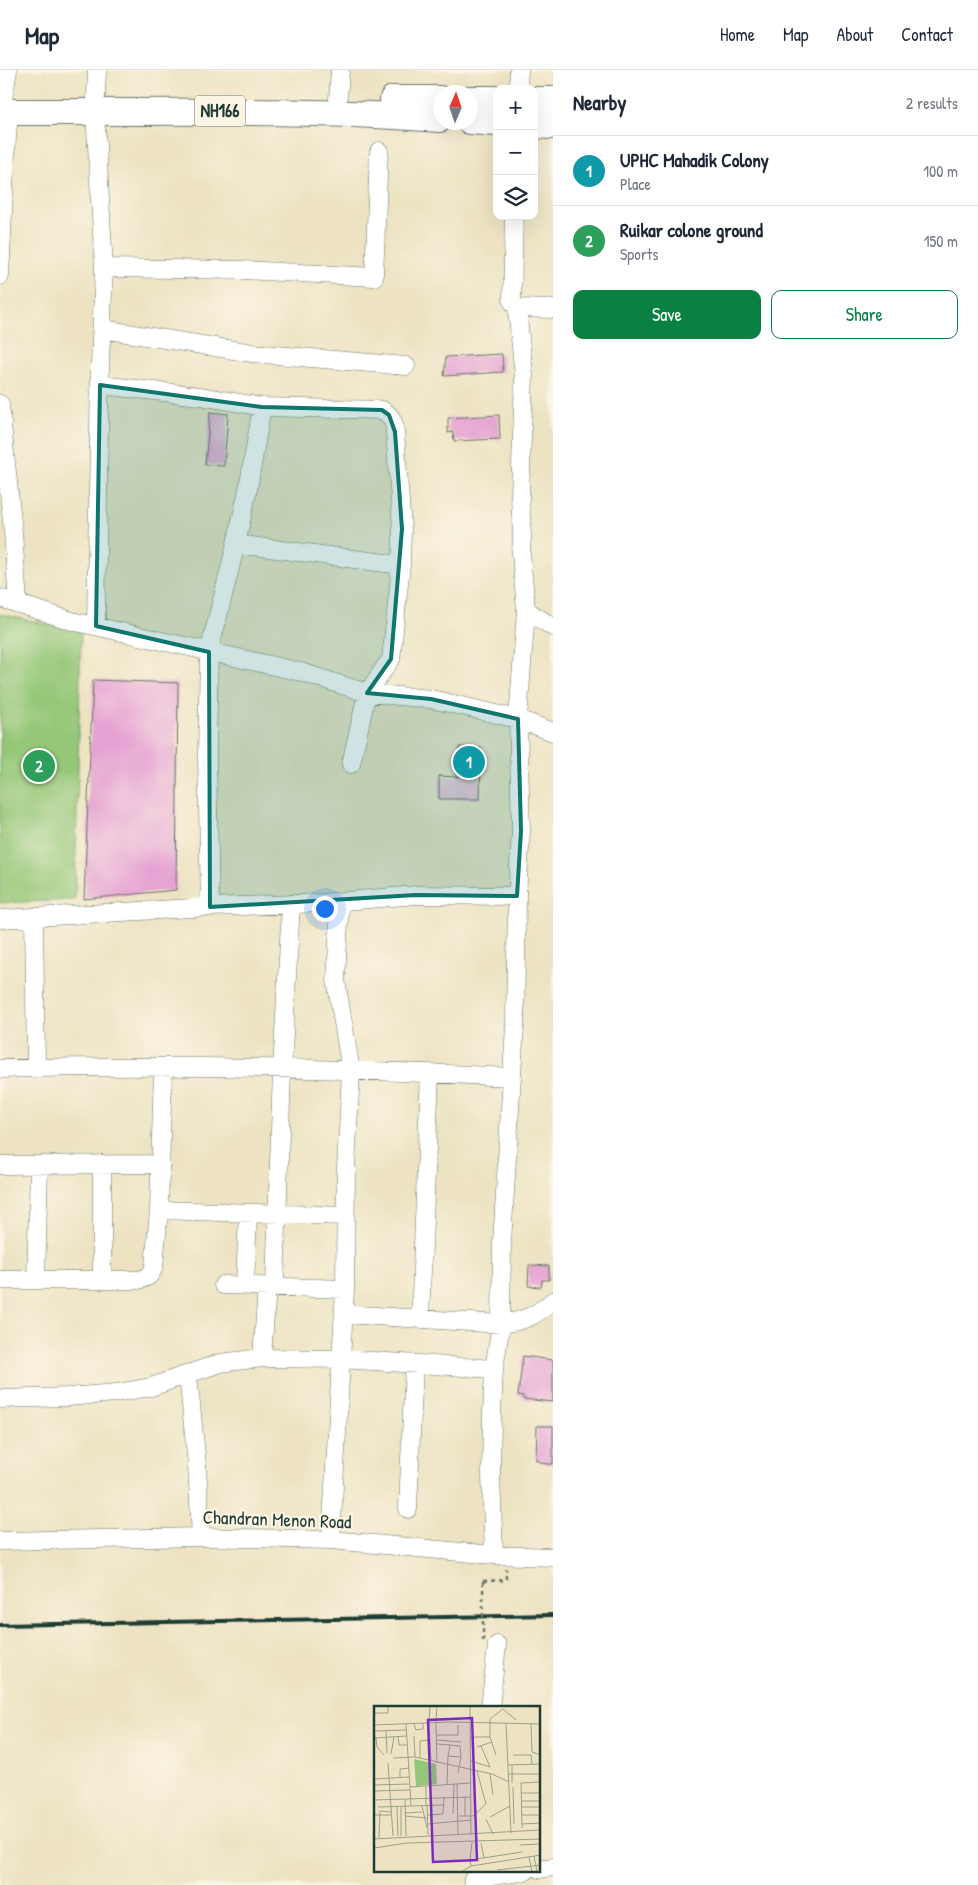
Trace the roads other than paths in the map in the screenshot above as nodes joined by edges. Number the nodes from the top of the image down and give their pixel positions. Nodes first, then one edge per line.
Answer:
1 (8, 70) edge
2 (97, 70) edge
3 (340, 70) edge
4 (519, 70) edge
5 (518, 85) edge
6 (338, 99) junction
7 (433, 99) edge
8 (478, 100) edge
9 (493, 100) edge
10 (538, 100) edge
11 (553, 100) edge
12 (95, 104) junction
13 (3, 106) edge
14 (433, 118) edge
15 (478, 122) edge
16 (493, 123) edge
17 (538, 125) edge
18 (553, 126) edge
19 (380, 151) dead end
20 (514, 220) edge
21 (104, 268) junction
22 (0, 276) edge
23 (517, 308) junction
24 (553, 309) edge
25 (102, 329) junction
26 (406, 366) dead end
27 (100, 385) junction
28 (0, 404) edge
29 (262, 407) junction
30 (236, 544) junction
31 (401, 564) junction
32 (0, 598) edge
33 (18, 604) junction
34 (526, 610) junction
35 (96, 626) junction
36 (553, 627) edge
37 (209, 652) junction
38 (367, 693) junction
39 (518, 718) junction
40 (553, 732) edge
41 (351, 764) dead end
42 (517, 896) junction
43 (340, 902) junction
44 (291, 904) junction
45 (210, 907) junction
46 (34, 918) junction
47 (0, 919) edge
48 (163, 1067) junction
49 (36, 1068) junction
50 (0, 1069) edge
51 (282, 1070) junction
52 (351, 1071) junction
53 (430, 1073) junction
54 (511, 1077) junction
55 (102, 1164) junction
56 (159, 1164) junction
57 (0, 1165) edge
58 (40, 1165) junction
59 (159, 1210) junction
60 (248, 1214) junction
61 (278, 1215) junction
62 (345, 1216) junction
63 (0, 1280) edge
64 (36, 1280) junction
65 (102, 1280) junction
66 (222, 1285) dead end
67 (245, 1285) junction
68 (271, 1286) junction
69 (345, 1288) junction
70 (553, 1301) edge
71 (344, 1314) junction
72 (420, 1319) junction
73 (501, 1324) junction
74 (262, 1358) junction
75 (342, 1359) junction
76 (414, 1364) junction
77 (494, 1369) junction
78 (188, 1375) junction
79 (0, 1399) edge
80 (408, 1509) dead end
81 (201, 1537) junction
82 (331, 1540) junction
83 (0, 1541) edge
84 (494, 1555) junction
85 (553, 1557) edge
86 (490, 1644) road end
87 (490, 1706) edge
88 (553, 1867) edge
89 (540, 1869) edge
90 (519, 1872) edge
91 (473, 1879) edge

1 - 13 street
2 - 12 street
3 - 6 street
4 - 5 street
6 - 7 highway, NH166
6 - 12 highway, NH166
8 - 9 highway
10 - 11 highway
12 - 13 highway, NH166
12 - 14 highway, NH166
12 - 21 street
13 - 22 street
15 - 16 highway
17 - 18 highway
19 - 21 street
20 - 23 street
21 - 25 street
23 - 24 street
23 - 34 street
25 - 26 street
25 - 27 street
27 - 29 street
27 - 35 street
28 - 33 street
29 - 30 street
29 - 31 street
30 - 31 street
30 - 37 street
31 - 38 street
32 - 33 street
33 - 35 street
34 - 36 street
34 - 39 street
35 - 37 street
37 - 38 street
37 - 45 street
38 - 39 street
38 - 41 street
39 - 40 street
39 - 42 street
42 - 43 street
42 - 54 street
43 - 44 street
43 - 52 street
44 - 45 street
44 - 51 street
45 - 46 street
46 - 47 street
46 - 49 street
48 - 49 street
48 - 51 street
48 - 56 street
49 - 50 street
51 - 52 street
51 - 61 street
52 - 53 street
52 - 62 street
53 - 54 street
53 - 72 street
54 - 73 street
55 - 56 street
55 - 58 street
55 - 65 street
56 - 59 street
57 - 58 street
58 - 64 street
59 - 60 street
59 - 65 street
60 - 61 street
60 - 67 street
61 - 62 street
61 - 68 street
62 - 69 street
63 - 64 street
64 - 65 street
66 - 67 street
67 - 68 street
68 - 69 street
68 - 74 street
69 - 71 street
70 - 73 street
71 - 72 street
71 - 75 street
72 - 73 street
73 - 77 street
74 - 75 street
74 - 78 street
75 - 76 street
75 - 82 street
76 - 77 street
76 - 80 street
77 - 84 street
78 - 79 street
78 - 81 street
81 - 82 street, Chandran Menon Road
81 - 83 street, Chandran Menon Road
82 - 84 street, Chandran Menon Road
84 - 85 street, Chandran Menon Road
86 - 87 street
88 - 89 street
90 - 91 street

